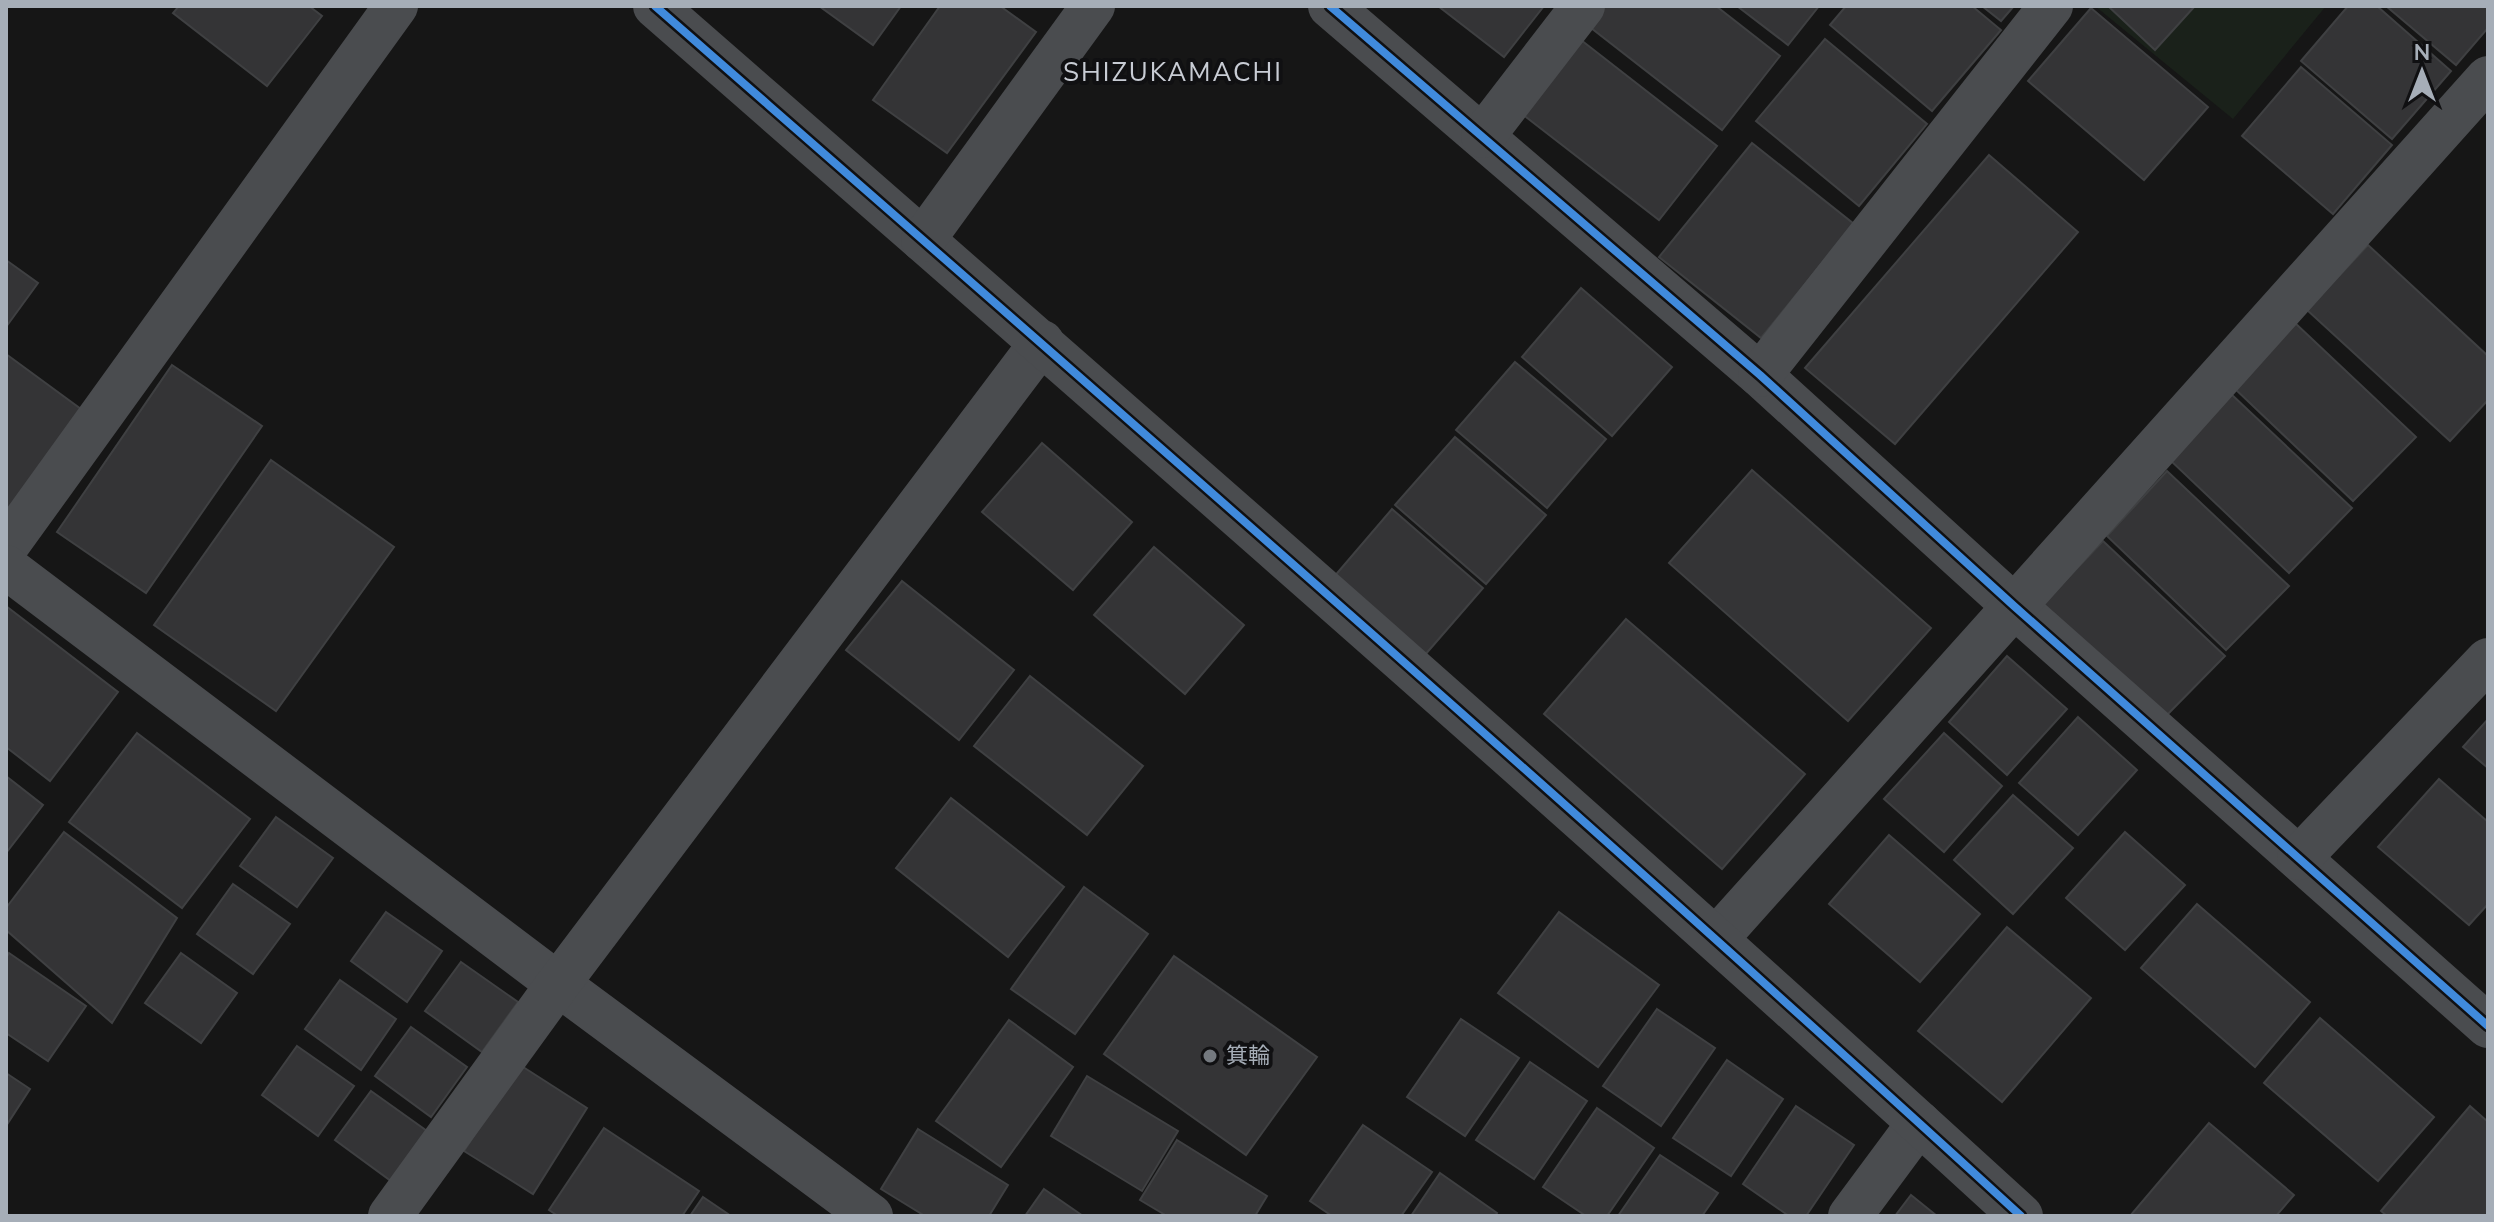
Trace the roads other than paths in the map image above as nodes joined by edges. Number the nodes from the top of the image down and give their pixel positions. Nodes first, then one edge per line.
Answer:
1 (396, 6) edge
2 (655, 6) edge
3 (1093, 6) edge
4 (1330, 6) edge
5 (1583, 6) edge
6 (2051, 6) edge
7 (2488, 78) edge
8 (1483, 136) junction
9 (923, 240) junction
10 (1042, 342) junction
11 (1760, 375) junction
12 (6, 547) edge
13 (6, 567) edge
14 (2014, 606) junction
15 (2488, 660) edge
16 (2299, 858) junction
17 (1716, 939) junction
18 (558, 984) junction
19 (2488, 1026) edge
20 (1919, 1123) junction
21 (390, 1216) edge
22 (871, 1216) edge
23 (1850, 1216) edge
24 (2021, 1216) edge

1 - 12 street
2 - 9 street
3 - 9 street
4 - 8 street
5 - 8 street
6 - 11 street
7 - 14 street
8 - 11 street
9 - 10 street
10 - 17 street
10 - 18 street
11 - 14 street
13 - 18 street
14 - 16 street
14 - 17 street
15 - 16 street
16 - 19 street
17 - 20 street
18 - 21 street
18 - 22 street
20 - 23 street
20 - 24 street

